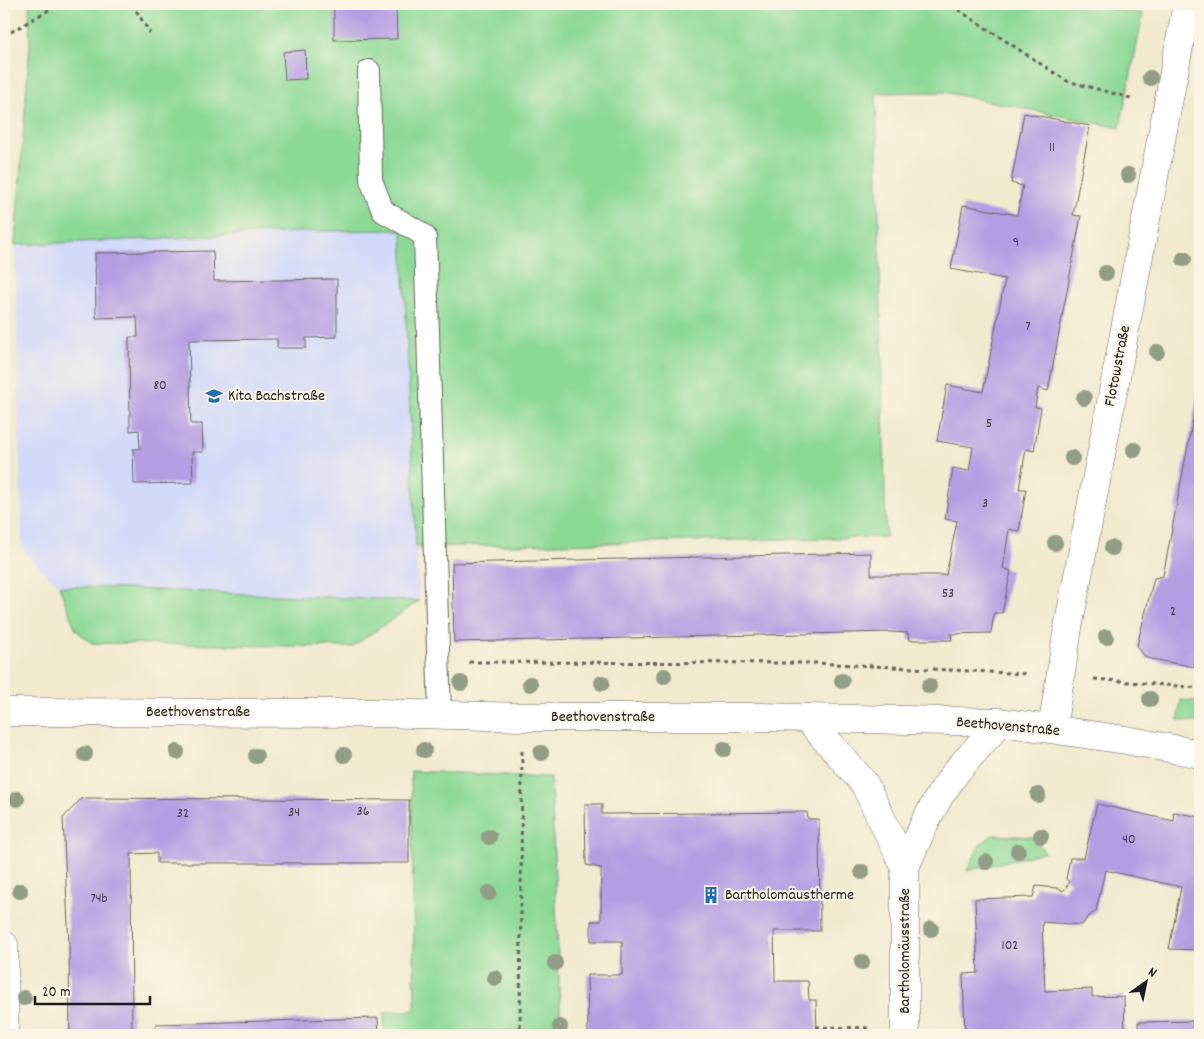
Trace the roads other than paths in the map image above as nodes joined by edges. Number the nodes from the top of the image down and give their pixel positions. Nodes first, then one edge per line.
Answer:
1 (1187, 4) edge
2 (369, 71) dead end
3 (4, 712) edge
4 (440, 714) junction
5 (807, 718) junction
6 (1000, 722) junction
7 (1052, 729) junction
8 (1200, 754) edge
9 (905, 867) junction
10 (4, 945) edge
11 (4, 1035) edge
12 (905, 1035) edge

1 - 7 street, Flotowstraße
2 - 4 lane
3 - 4 street, Beethovenstraße
4 - 5 street, Beethovenstraße
5 - 6 street, Beethovenstraße
5 - 9 street, Bartholomäusstraße
6 - 7 street, Beethovenstraße
6 - 9 street, Bartholomäusstraße
7 - 8 street, Beethovenstraße
9 - 12 street, Bartholomäusstraße
10 - 11 street

